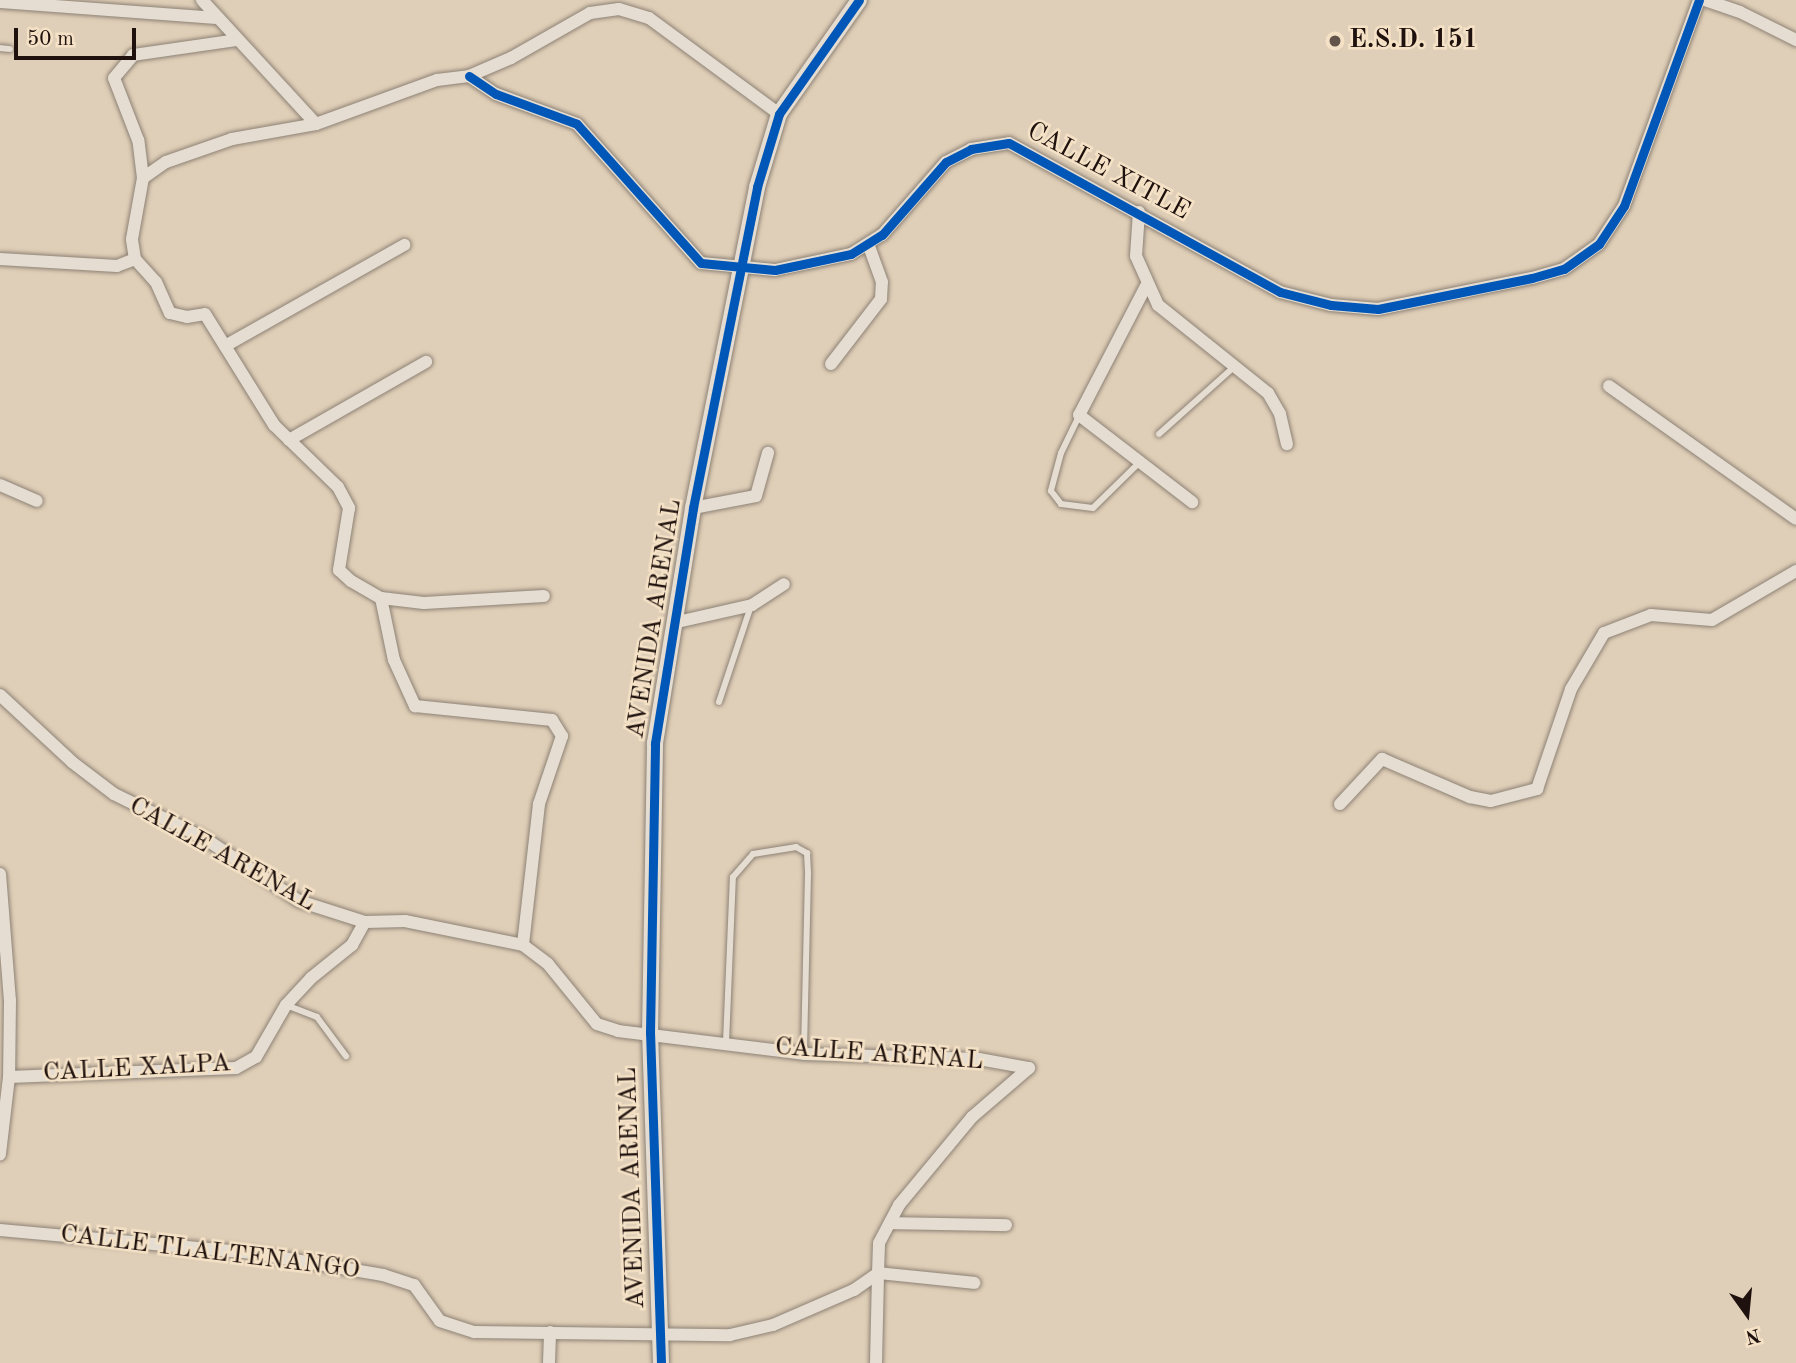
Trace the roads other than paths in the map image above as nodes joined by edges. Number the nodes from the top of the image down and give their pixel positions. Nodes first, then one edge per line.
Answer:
1 (202, 0) edge
2 (859, 0) edge
3 (1699, 0) edge
4 (1705, 0) edge
5 (0, 2) edge
6 (217, 18) junction
7 (237, 40) junction
8 (1796, 40) edge
9 (0, 48) edge
10 (10, 49) dead end
11 (469, 76) junction
12 (779, 114) junction
13 (316, 124) junction
14 (143, 178) junction
15 (1139, 212) junction
16 (404, 245) dead end
17 (869, 246) junction
18 (0, 259) edge
19 (135, 259) junction
20 (740, 269) junction
21 (1146, 286) junction
22 (225, 346) junction
23 (426, 362) dead end
24 (831, 364) dead end
25 (1235, 366) junction
26 (1609, 386) dead end
27 (1079, 415) junction
28 (1159, 434) dead end
29 (289, 440) junction
30 (1287, 444) dead end
31 (768, 453) dead end
32 (1139, 463) junction
33 (0, 485) edge
34 (37, 500) dead end
35 (1192, 502) dead end
36 (693, 508) junction
37 (1796, 519) edge
38 (1796, 570) edge
39 (784, 584) dead end
40 (544, 596) dead end
41 (381, 598) junction
42 (752, 604) junction
43 (673, 623) junction
44 (0, 695) edge
45 (719, 702) dead end
46 (1340, 804) dead end
47 (0, 874) edge
48 (365, 922) junction
49 (523, 945) junction
50 (286, 1005) junction
51 (650, 1034) junction
52 (726, 1042) junction
53 (804, 1054) junction
54 (346, 1056) dead end
55 (9, 1077) junction
56 (0, 1154) edge
57 (890, 1223) junction
58 (1006, 1225) dead end
59 (0, 1230) edge
60 (878, 1273) junction
61 (974, 1283) dead end
62 (550, 1332) junction
63 (658, 1336) junction
64 (549, 1363) edge
65 (661, 1363) edge
66 (876, 1363) edge

1 - 6 street
2 - 12 street, AVENIDA ARENAL
3 - 15 street, CALLE XITLE
4 - 8 street
5 - 6 street
6 - 7 street
7 - 13 street
7 - 14 street
9 - 10 lane
11 - 12 street
11 - 13 street
11 - 20 street, CALLE XITLE
12 - 20 street, AVENIDA ARENAL
13 - 14 street
14 - 19 street
15 - 17 street, CALLE XITLE
15 - 21 street
16 - 22 street
17 - 20 street, CALLE XITLE
17 - 24 street
18 - 19 street
19 - 22 street
20 - 36 street, AVENIDA ARENAL
21 - 25 street
21 - 27 street
22 - 29 street
23 - 29 street
25 - 28 lane
25 - 30 street
26 - 37 street
27 - 32 street
27 - 32 lane
29 - 41 street
31 - 36 street
32 - 35 street
33 - 34 street
36 - 43 street, AVENIDA ARENAL
38 - 46 street
39 - 42 street
40 - 41 street
41 - 49 street
42 - 43 street
42 - 45 lane
43 - 51 street, AVENIDA ARENAL
44 - 48 street, CALLE ARENAL
47 - 55 street
48 - 49 street, CALLE ARENAL
48 - 50 street, CALLE XALPA
49 - 51 street, CALLE ARENAL
50 - 54 lane
50 - 55 street, CALLE XALPA
51 - 52 street, CALLE ARENAL
51 - 63 street, AVENIDA ARENAL
52 - 53 street, CALLE ARENAL
52 - 53 lane
53 - 57 street, CALLE ARENAL
55 - 56 street
57 - 58 street
57 - 60 street
59 - 62 street, CALLE TLALTENANGO
60 - 61 street
60 - 63 street, CALLE TLALTENANGO
60 - 66 street
62 - 63 street, CALLE TLALTENANGO
62 - 64 street
63 - 65 street, AVENIDA ARENAL

